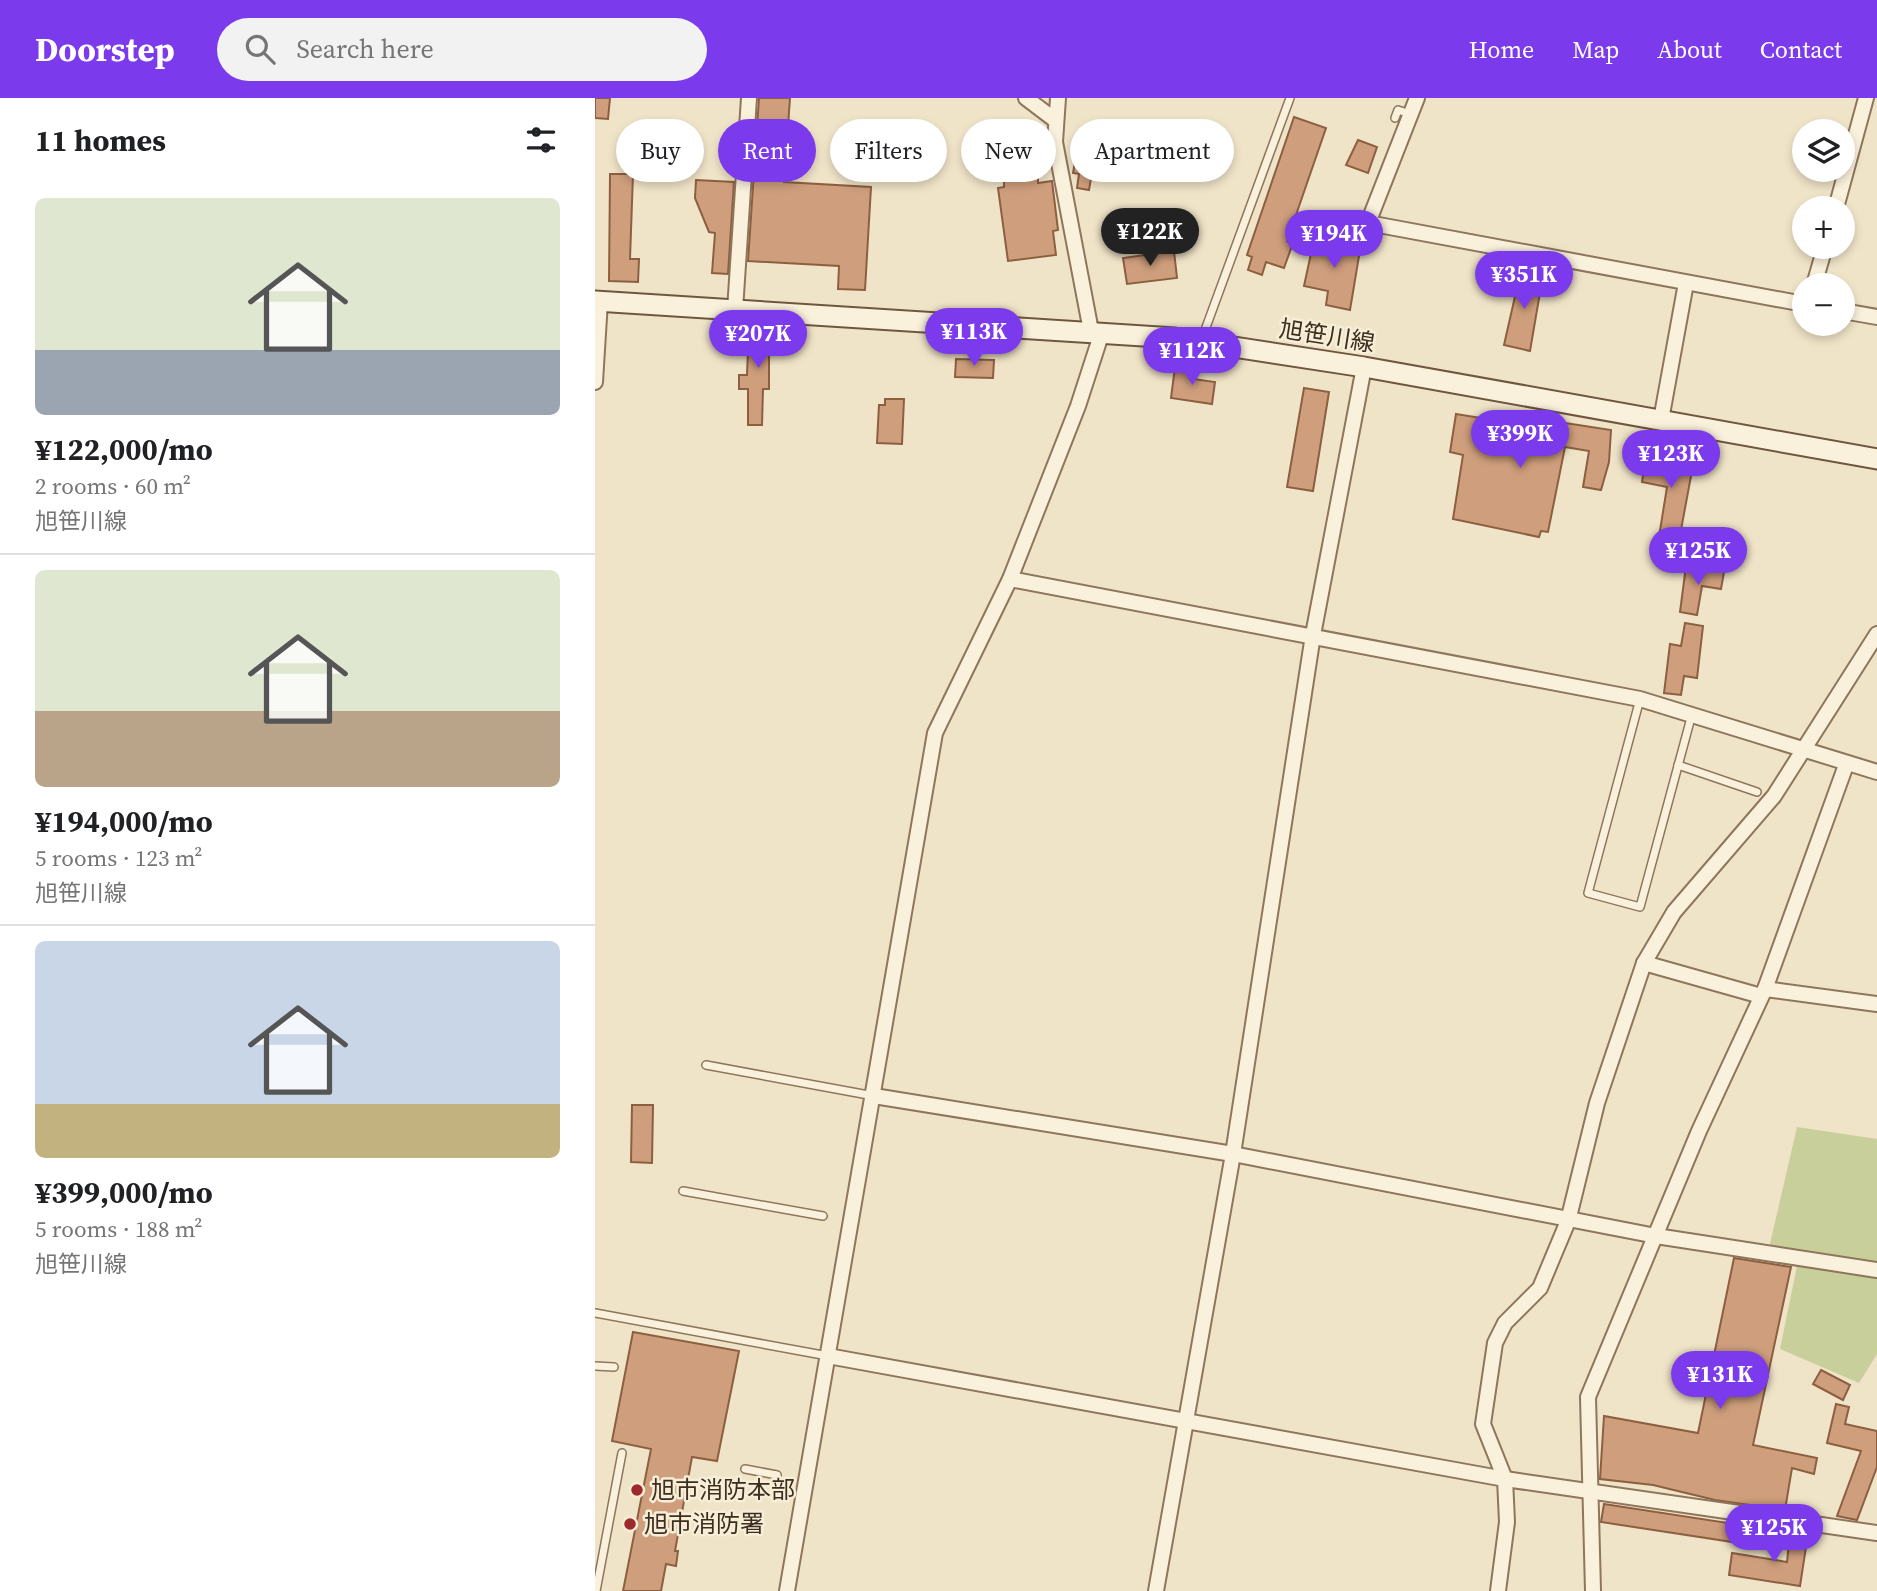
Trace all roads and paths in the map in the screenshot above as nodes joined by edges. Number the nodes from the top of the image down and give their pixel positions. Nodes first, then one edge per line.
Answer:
1 (749, 98) edge
2 (1026, 98) edge
3 (1058, 98) edge
4 (1290, 98) edge
5 (1417, 98) edge
6 (1866, 98) edge
7 (1411, 114) junction
8 (1395, 118) dead end
9 (1054, 119) edge
10 (1055, 119) edge
11 (1056, 147) edge
12 (1839, 196) edge
13 (1686, 283) junction
14 (598, 301) edge
15 (1792, 302) edge
16 (735, 310) junction
17 (1855, 313) edge
18 (1877, 317) edge
19 (1096, 331) junction
20 (1200, 341) junction
21 (1364, 367) junction
22 (595, 382) edge
23 (1661, 420) junction
24 (1877, 459) edge
25 (1010, 579) junction
26 (1877, 634) edge
27 (1313, 635) junction
28 (1640, 699) junction
29 (1692, 714) junction
30 (1805, 751) junction
31 (1678, 765) junction
32 (1846, 765) junction
33 (1877, 772) edge
34 (1757, 792) dead end
35 (1644, 963) junction
36 (1763, 993) junction
37 (1877, 1004) edge
38 (706, 1065) dead end
39 (874, 1096) junction
40 (1233, 1154) junction
41 (683, 1191) dead end
42 (823, 1216) dead end
43 (1569, 1221) junction
44 (1656, 1236) junction
45 (1877, 1270) edge
46 (595, 1312) edge
47 (828, 1356) junction
48 (595, 1366) edge
49 (614, 1367) dead end
50 (1186, 1423) junction
51 (622, 1453) dead end
52 (745, 1469) dead end
53 (777, 1475) dead end
54 (1505, 1479) junction
55 (1590, 1492) junction
56 (1877, 1533) edge
57 (596, 1591) edge
58 (787, 1591) edge
59 (1156, 1591) edge
60 (1498, 1591) edge
61 (1593, 1591) edge

1 - 16 street
2 - 9 street
3 - 10 street
4 - 20 lane
5 - 7 street
6 - 12 street
7 - 8 lane
7 - 13 street
11 - 19 street
13 - 15 street
13 - 23 street
14 - 16 main road, 旭笹川線
14 - 22 street
16 - 19 main road, 旭笹川線
17 - 18 street
19 - 20 main road, 旭笹川線
19 - 25 street
20 - 21 main road, 旭笹川線
21 - 23 main road, 旭笹川線
21 - 27 street
23 - 24 main road, 旭笹川線
25 - 27 street
25 - 39 street
26 - 30 street
27 - 28 street
27 - 40 street
28 - 29 street
28 - 31 lane
29 - 30 street
29 - 31 lane
30 - 32 street
30 - 35 street
31 - 34 lane
32 - 33 street
32 - 36 street
35 - 36 street
35 - 43 street
36 - 37 street
36 - 44 street
38 - 39 lane
39 - 40 street
39 - 47 street
40 - 43 street
40 - 50 street
41 - 42 lane
43 - 44 street
43 - 54 street
44 - 45 street
44 - 55 street
46 - 47 lane
47 - 50 street
47 - 58 street
48 - 49 lane
50 - 54 street
50 - 59 street
51 - 57 lane
52 - 53 lane
54 - 55 street
54 - 60 street
55 - 56 street
55 - 61 street

